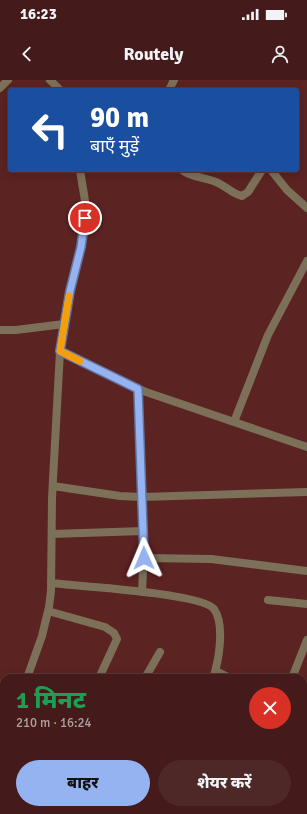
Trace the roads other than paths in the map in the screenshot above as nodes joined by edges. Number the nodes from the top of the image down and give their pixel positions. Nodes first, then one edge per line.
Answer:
1 (8, 80) edge
2 (50, 80) edge
3 (0, 88) edge
4 (58, 88) edge
5 (80, 172) edge
6 (186, 172) edge
7 (261, 172) edge
8 (273, 172) edge
9 (307, 208) edge
10 (307, 261) edge
11 (64, 324) junction
12 (0, 330) edge
13 (60, 351) junction
14 (138, 389) junction
15 (234, 422) junction
16 (307, 447) edge
17 (52, 486) junction
18 (307, 492) edge
19 (142, 497) junction
20 (144, 531) junction
21 (52, 534) junction
22 (144, 558) junction
23 (307, 571) edge
24 (51, 583) junction
25 (142, 592) junction
26 (268, 600) dead end
27 (307, 604) edge
28 (48, 611) junction
29 (307, 640) edge
30 (160, 652) dead end
31 (305, 654) edge
32 (28, 674) edge
33 (101, 674) edge
34 (147, 674) edge
35 (214, 674) edge
36 (294, 674) edge

1 - 3 street
2 - 4 street
5 - 11 street
6 - 7 street
8 - 9 street
10 - 15 street
11 - 12 street
11 - 13 street
13 - 14 street
13 - 17 street
14 - 15 street
14 - 19 street
15 - 16 street
17 - 19 street
17 - 21 street
18 - 19 street
19 - 20 street
20 - 21 street
20 - 22 street
21 - 24 street
22 - 23 street
22 - 25 street
24 - 25 street
24 - 28 street
25 - 35 street
26 - 27 street
28 - 32 street
28 - 33 street
29 - 31 street
30 - 34 street
31 - 36 street

